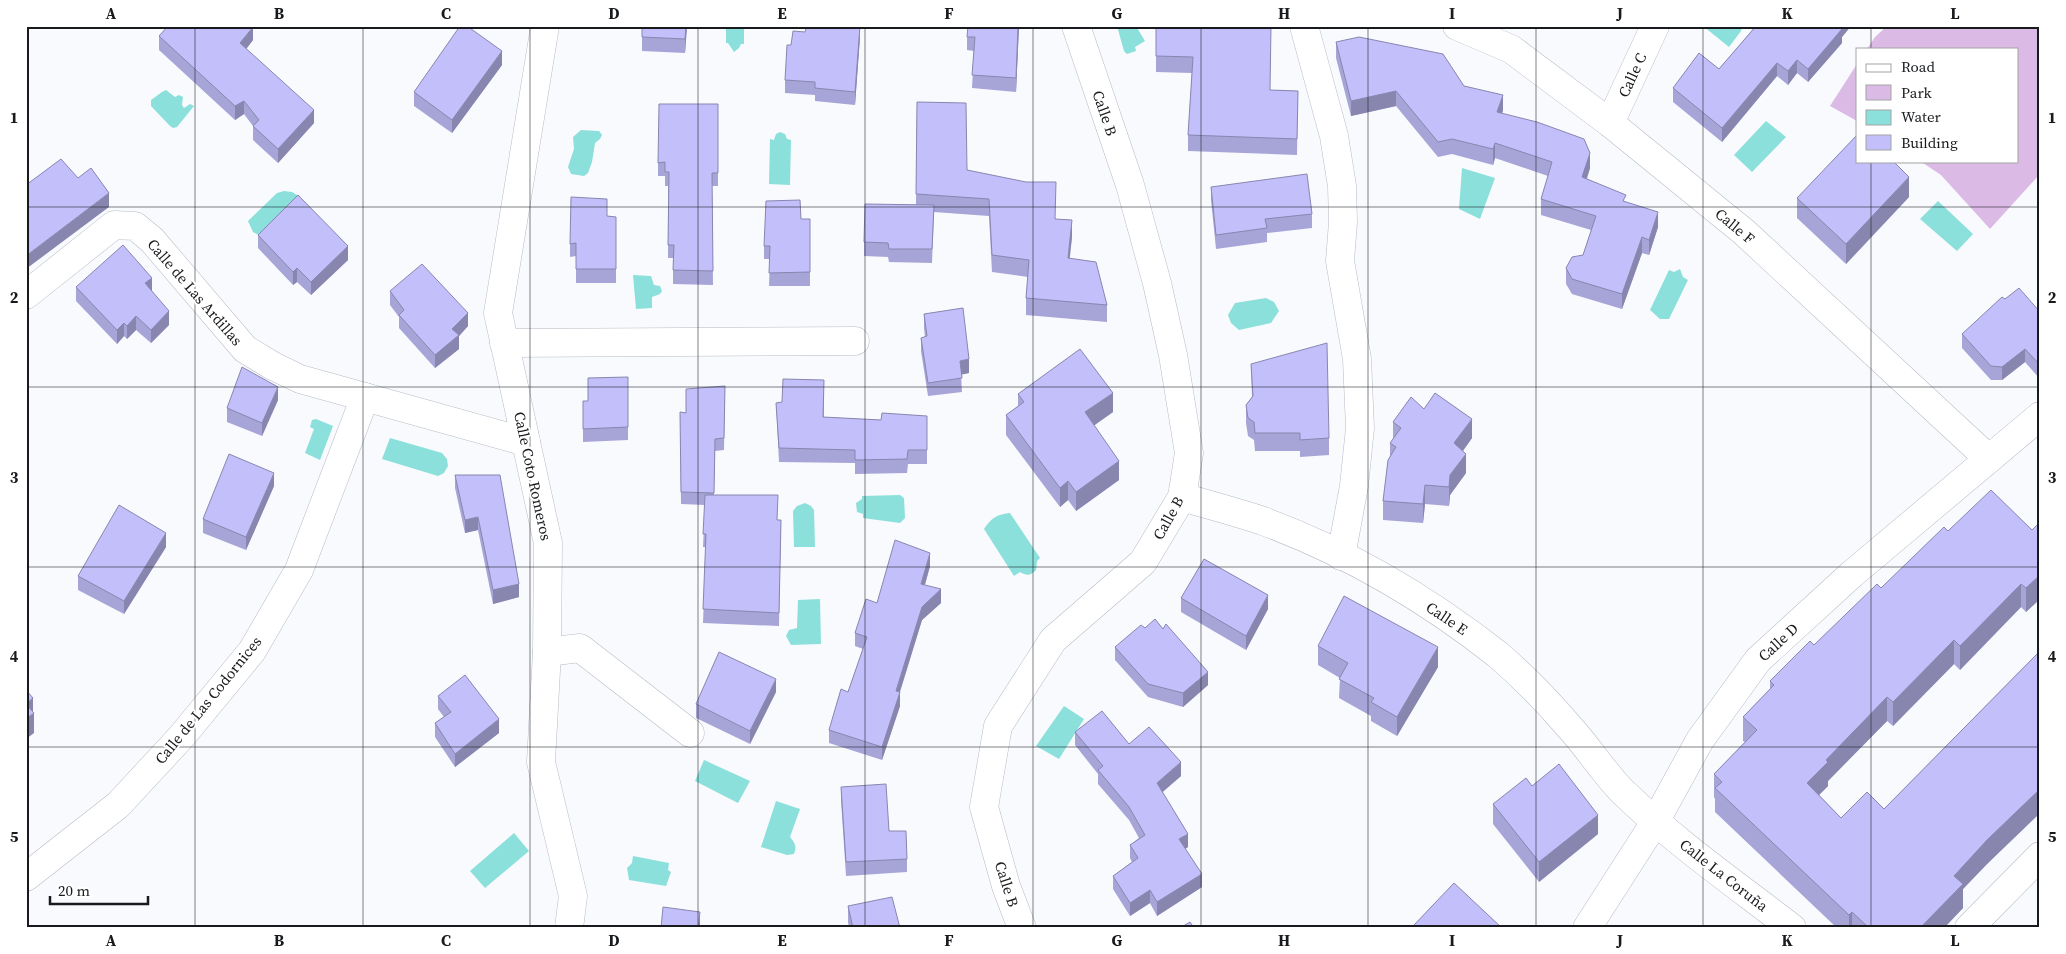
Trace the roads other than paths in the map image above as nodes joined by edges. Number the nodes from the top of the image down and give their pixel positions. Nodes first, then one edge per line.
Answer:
1 (545, 26) edge
2 (1076, 26) edge
3 (1304, 26) edge
4 (1457, 26) edge
5 (1655, 26) edge
6 (1610, 124) junction
7 (26, 295) edge
8 (855, 341) dead end
9 (504, 343) junction
10 (366, 397) junction
11 (2040, 416) edge
12 (526, 442) junction
13 (1989, 459) junction
14 (1182, 497) junction
15 (1341, 556) junction
16 (547, 652) junction
17 (690, 733) dead end
18 (1655, 822) junction
19 (2040, 856) edge
20 (26, 877) edge
21 (569, 928) edge
22 (1022, 928) edge
23 (1588, 928) edge
24 (1792, 928) edge
25 (1969, 928) edge

1 - 9 street, Calle Coto Romeros
2 - 14 street, Calle B
3 - 15 street
4 - 6 street, Calle F
5 - 6 street, Calle C
6 - 13 street, Calle F
7 - 10 street, Calle de Las Ardillas
8 - 9 street
9 - 12 street, Calle Coto Romeros
10 - 12 street, Calle de Las Ardillas
10 - 20 street, Calle de Las Codornices
11 - 13 street, Calle D
12 - 16 street, Calle Coto Romeros
13 - 18 street, Calle D
14 - 15 street, Calle E
14 - 22 street, Calle B
15 - 18 street, Calle E
16 - 17 street
16 - 21 street, Calle Coto Romeros
18 - 23 street, Calle D
18 - 24 street, Calle La Coruña
19 - 25 street

